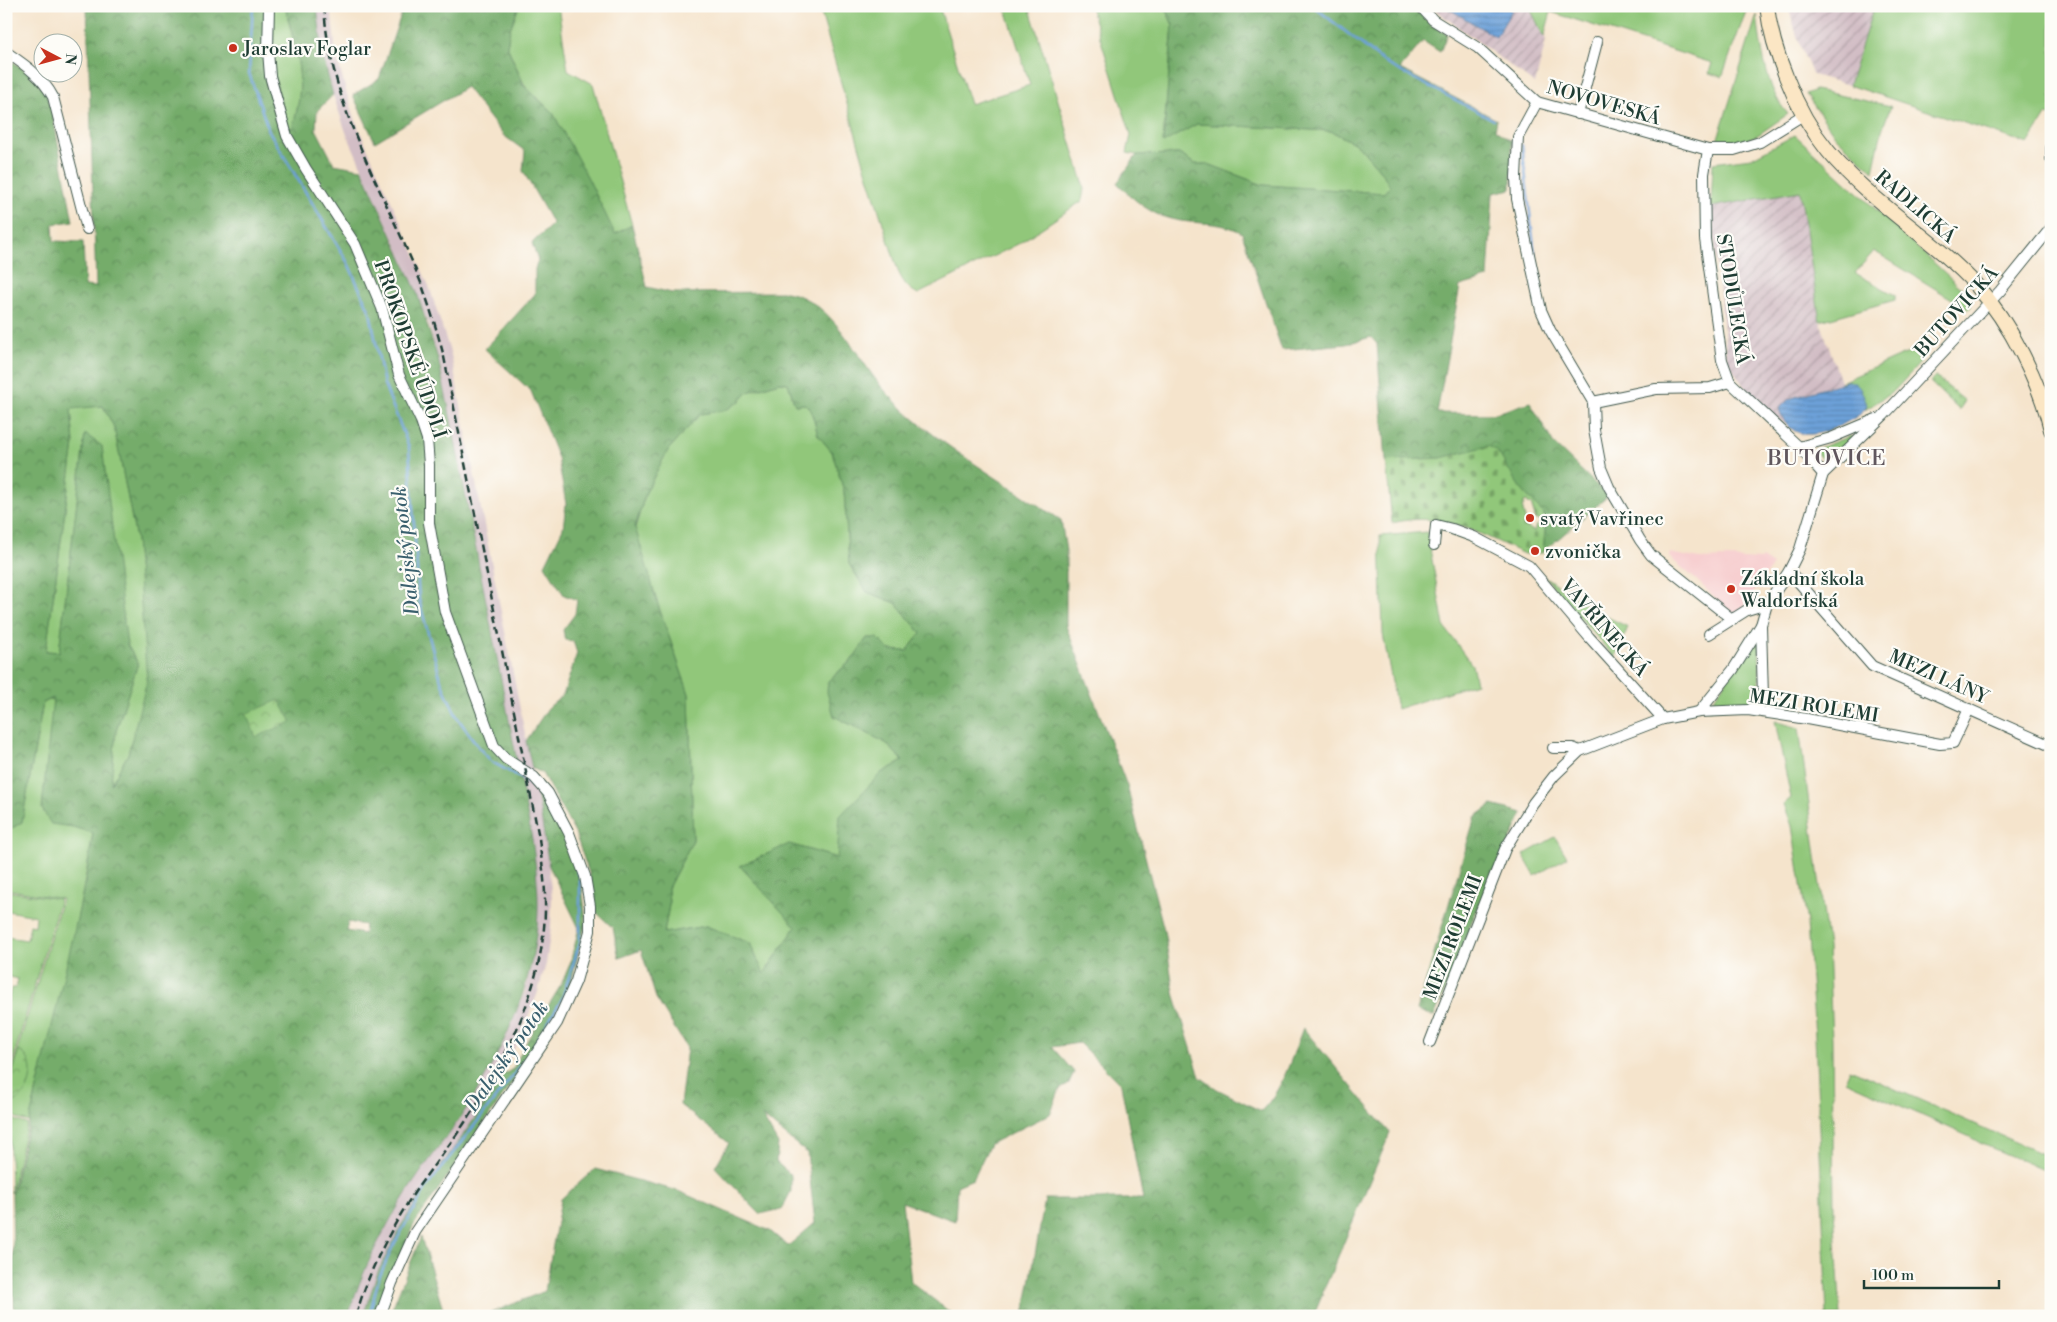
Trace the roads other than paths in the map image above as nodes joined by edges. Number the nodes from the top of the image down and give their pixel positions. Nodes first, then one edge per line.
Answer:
1 (269, 6) edge
2 (1420, 6) edge
3 (1767, 6) edge
4 (1597, 42) dead end
5 (6, 52) edge
6 (1537, 102) junction
7 (1578, 114) junction
8 (1803, 115) junction
9 (2051, 148) edge
10 (1708, 150) junction
11 (2051, 159) edge
12 (2051, 228) edge
13 (87, 229) dead end
14 (1990, 302) junction
15 (1730, 382) junction
16 (1593, 402) junction
17 (1883, 416) junction
18 (2051, 430) edge
19 (1799, 447) junction
20 (1823, 474) junction
21 (1434, 545) dead end
22 (1789, 571) junction
23 (1767, 604) junction
24 (1733, 620) junction
25 (1762, 625) junction
26 (1709, 634) dead end
27 (1969, 709) junction
28 (1748, 710) junction
29 (1699, 712) junction
30 (1663, 719) junction
31 (2051, 746) edge
32 (1553, 748) dead end
33 (1580, 751) junction
34 (1430, 1042) dead end
35 (380, 1316) edge

1 - 35 street, PROKOPSKÉ ÚDOLÍ
2 - 6 street, NOVOVESKÁ
3 - 8 main road, RADLICKÁ
4 - 7 street
5 - 13 street
6 - 7 street, NOVOVESKÁ
6 - 16 street
7 - 10 street, NOVOVESKÁ
8 - 10 street, NOVOVESKÁ
8 - 14 main road, RADLICKÁ
9 - 11 street
10 - 15 street, STODŮLECKÁ
12 - 14 street, BUTOVICKÁ
14 - 17 street, BUTOVICKÁ
14 - 18 main road, RADLICKÁ
15 - 16 street
15 - 19 street, STODŮLECKÁ
16 - 24 street
17 - 19 street, BUTOVICKÁ
17 - 20 street, BUTOVICKÁ
19 - 20 street, STODŮLECKÁ
20 - 22 street
21 - 30 street, VAVŘINECKÁ
22 - 23 street
22 - 27 street, MEZI LÁNY
23 - 24 street
23 - 25 street
24 - 26 street
25 - 28 street
25 - 29 street
27 - 28 street, MEZI ROLEMI
27 - 31 street, MEZI LÁNY
28 - 29 street, MEZI ROLEMI
29 - 30 street, MEZI ROLEMI
30 - 33 street, MEZI ROLEMI
32 - 33 street
33 - 34 street, MEZI ROLEMI

